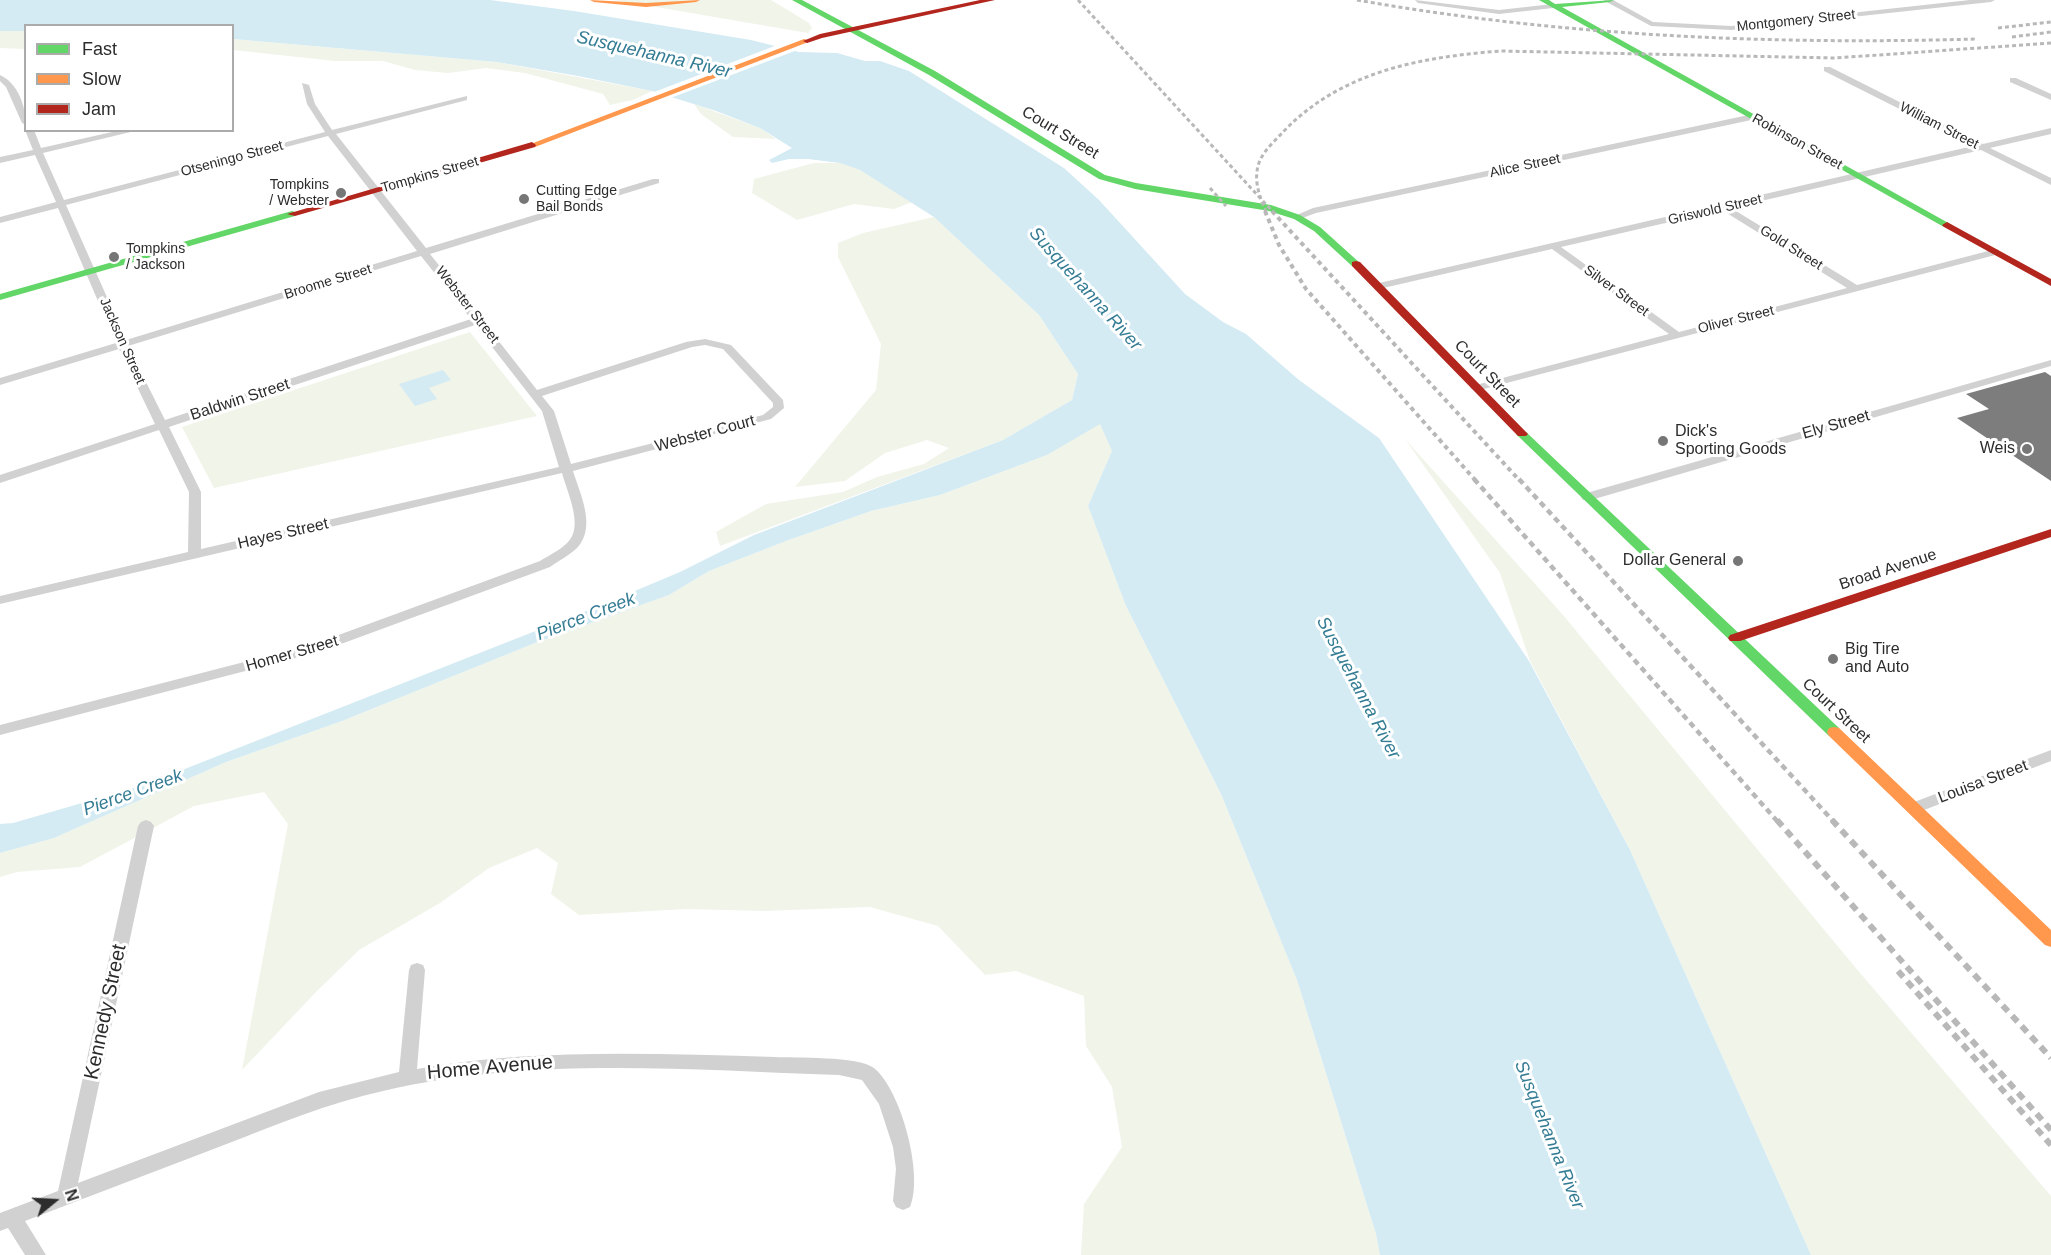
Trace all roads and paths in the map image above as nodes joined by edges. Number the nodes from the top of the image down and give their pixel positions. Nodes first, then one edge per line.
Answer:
1 (594, 0) edge
2 (696, 0) edge
3 (796, 0) edge
4 (991, 0) edge
5 (1608, 0) edge
6 (1991, 0) edge
7 (1418, 1) edge
8 (1548, 3) edge
9 (851, 28) junction
10 (1827, 69) dead end
11 (0, 77) edge
12 (2013, 80) dead end
13 (304, 85) dead end
14 (2051, 97) edge
15 (464, 98) dead end
16 (1753, 117) junction
17 (24, 118) edge
18 (2051, 131) edge
19 (30, 132) edge
20 (126, 132) edge
21 (330, 133) junction
22 (1982, 147) junction
23 (38, 151) junction
24 (0, 160) edge
25 (1860, 176) junction
26 (656, 181) dead end
27 (2051, 182) edge
28 (376, 190) junction
29 (61, 204) junction
30 (1725, 208) junction
31 (1298, 217) junction
32 (0, 220) edge
33 (1555, 247) junction
34 (426, 252) junction
35 (1996, 252) junction
36 (91, 271) junction
37 (2051, 282) edge
38 (1379, 286) junction
39 (1856, 289) junction
40 (0, 297) edge
41 (479, 320) junction
42 (1677, 335) junction
43 (122, 344) junction
44 (2051, 363) edge
45 (0, 382) edge
46 (1476, 388) junction
47 (535, 394) junction
48 (161, 426) junction
49 (566, 468) junction
50 (0, 479) edge
51 (1587, 497) junction
52 (2051, 533) edge
53 (572, 546) joint
54 (194, 555) junction
55 (0, 600) edge
56 (1735, 638) junction
57 (0, 730) edge
58 (2051, 755) edge
59 (1914, 808) junction
60 (146, 826) dead end
61 (2051, 940) edge
62 (417, 970) dead end
63 (406, 1076) junction
64 (66, 1197) junction
65 (903, 1201) dead end
66 (6, 1220) edge
67 (36, 1255) edge

1 - 2 main road
3 - 9 main road, Court Street
4 - 9 main road, Tompkins Street
5 - 6 street, Montgomery Street
5 - 8 main road
7 - 8 street
8 - 16 main road, Robinson Street
9 - 28 main road, Tompkins Street
9 - 31 main road, Court Street
10 - 22 street, William Street
11 - 17 street
12 - 14 street
13 - 21 street, Webster Street
15 - 21 street, Otseningo Street
16 - 25 main road, Robinson Street
16 - 31 street, Alice Street
18 - 22 street, Griswold Street
19 - 23 street, Jackson Street
20 - 23 street
21 - 28 street, Webster Street
21 - 29 street, Otseningo Street
22 - 25 street, Griswold Street
22 - 27 street, William Street
23 - 24 street
23 - 29 street, Jackson Street
25 - 30 street, Griswold Street
25 - 35 main road, Robinson Street
26 - 34 street, Broome Street
28 - 34 street, Webster Street
28 - 36 main road, Tompkins Street
29 - 32 street, Otseningo Street
29 - 36 street, Jackson Street
30 - 33 street, Griswold Street
30 - 39 street, Gold Street
31 - 38 main road, Court Street
33 - 38 street, Griswold Street
33 - 42 street, Silver Street
34 - 41 street, Webster Street
34 - 43 street, Broome Street
35 - 37 main road, Robinson Street
35 - 39 street, Oliver Street
36 - 40 main road, Tompkins Street
36 - 43 street, Jackson Street
38 - 46 main road, Court Street
39 - 42 street, Oliver Street
41 - 47 street, Webster Street
41 - 48 street, Baldwin Street
42 - 46 street, Oliver Street
43 - 45 street, Broome Street
43 - 48 street, Jackson Street
44 - 51 street, Ely Street
46 - 51 main road, Court Street
47 - 49 street, Webster Street
47 - 49 street, Webster Court
48 - 50 street, Baldwin Street
48 - 54 street, Jackson Street
49 - 53 street, Webster Street
49 - 54 street, Hayes Street
51 - 56 main road, Court Street
52 - 56 main road, Broad Avenue
53 - 57 street, Homer Street
54 - 55 street, Hayes Street
56 - 59 main road, Court Street
58 - 59 street, Louisa Street
59 - 61 main road, Court Street
60 - 64 street, Kennedy Street
62 - 63 street
63 - 64 street, Home Avenue
63 - 65 street, Home Avenue
64 - 66 street, Home Avenue
66 - 67 street

